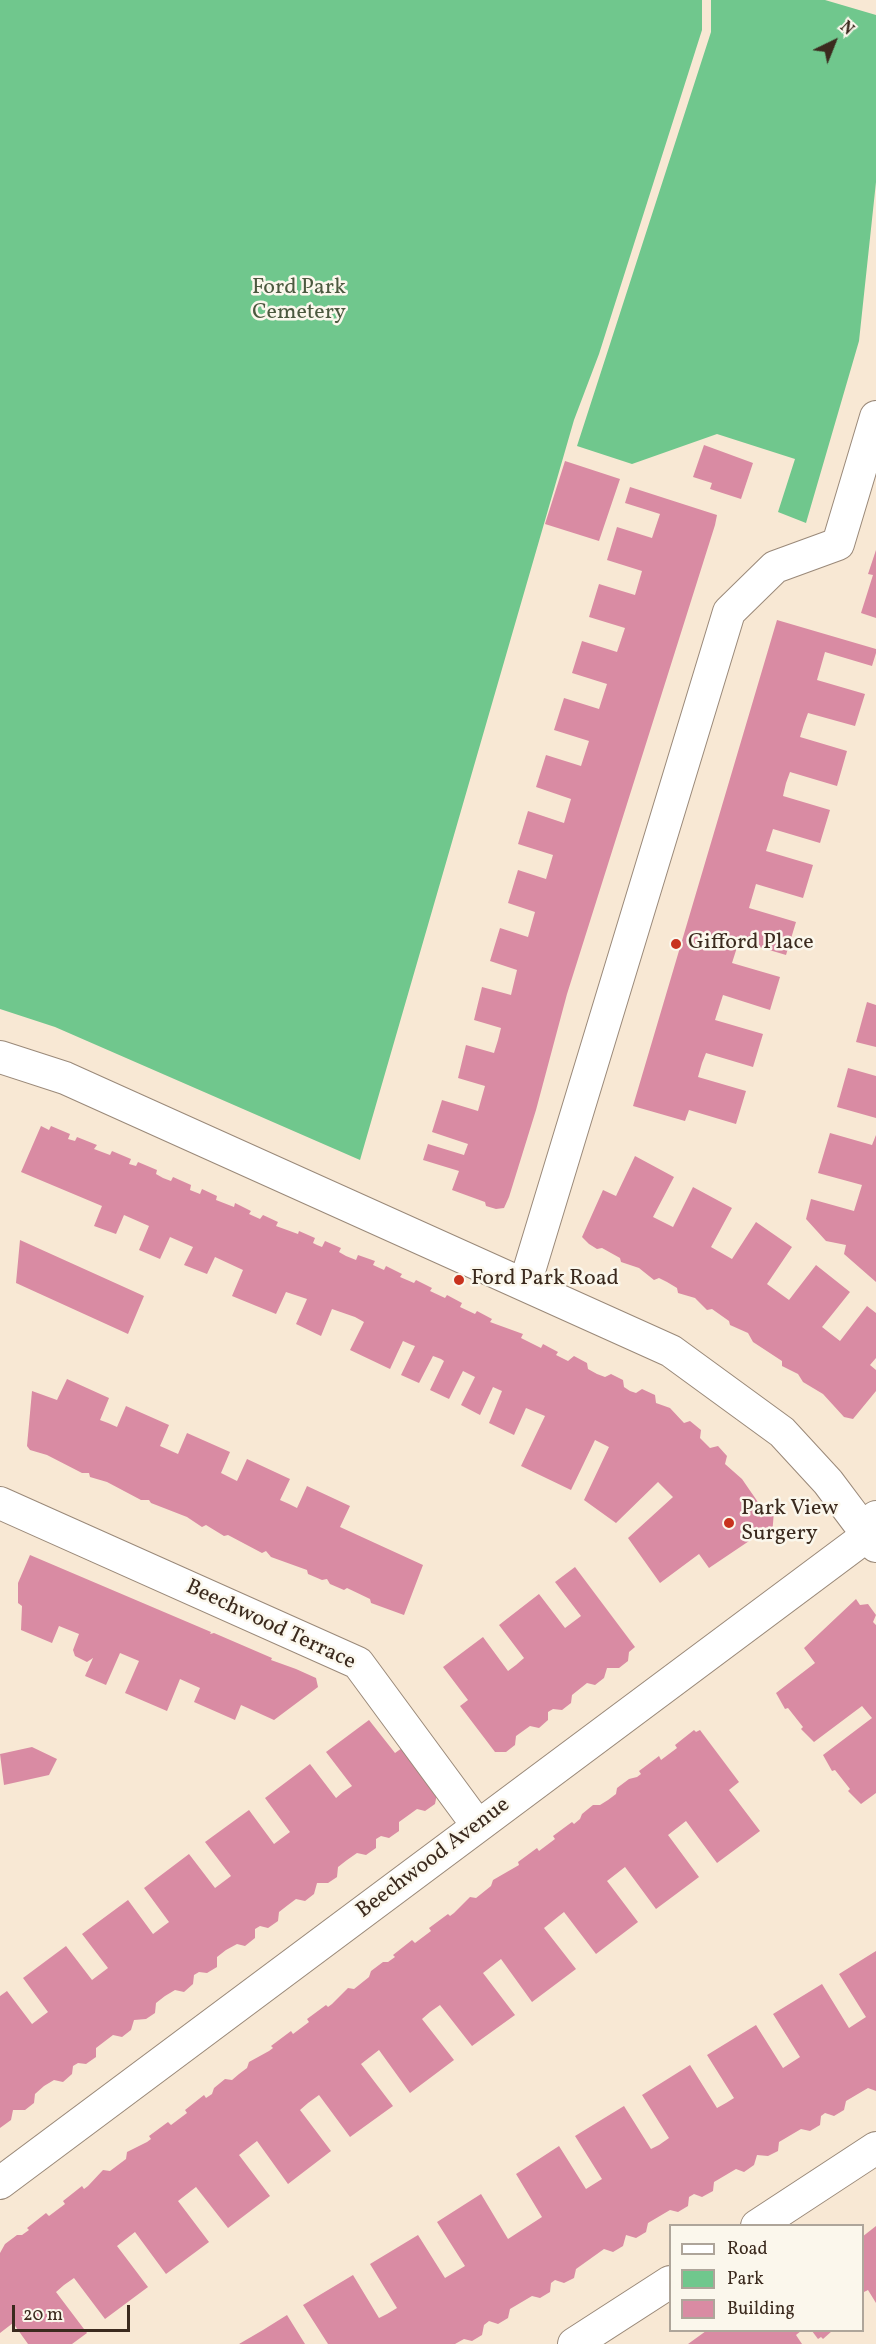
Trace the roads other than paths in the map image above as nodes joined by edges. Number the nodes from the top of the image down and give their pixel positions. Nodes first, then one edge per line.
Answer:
1 (874, 433) edge
2 (0, 1057) edge
3 (525, 1284) junction
4 (0, 1503) edge
5 (873, 1533) edge
6 (478, 1826) junction
7 (876, 2148) edge
8 (0, 2183) edge
9 (760, 2224) edge
10 (669, 2283) edge
11 (574, 2344) edge

1 - 3 street
2 - 3 street
3 - 5 street
4 - 6 street, Beechwood Terrace
5 - 6 street, Beechwood Avenue
6 - 8 street, Beechwood Avenue
7 - 9 street
10 - 11 street

